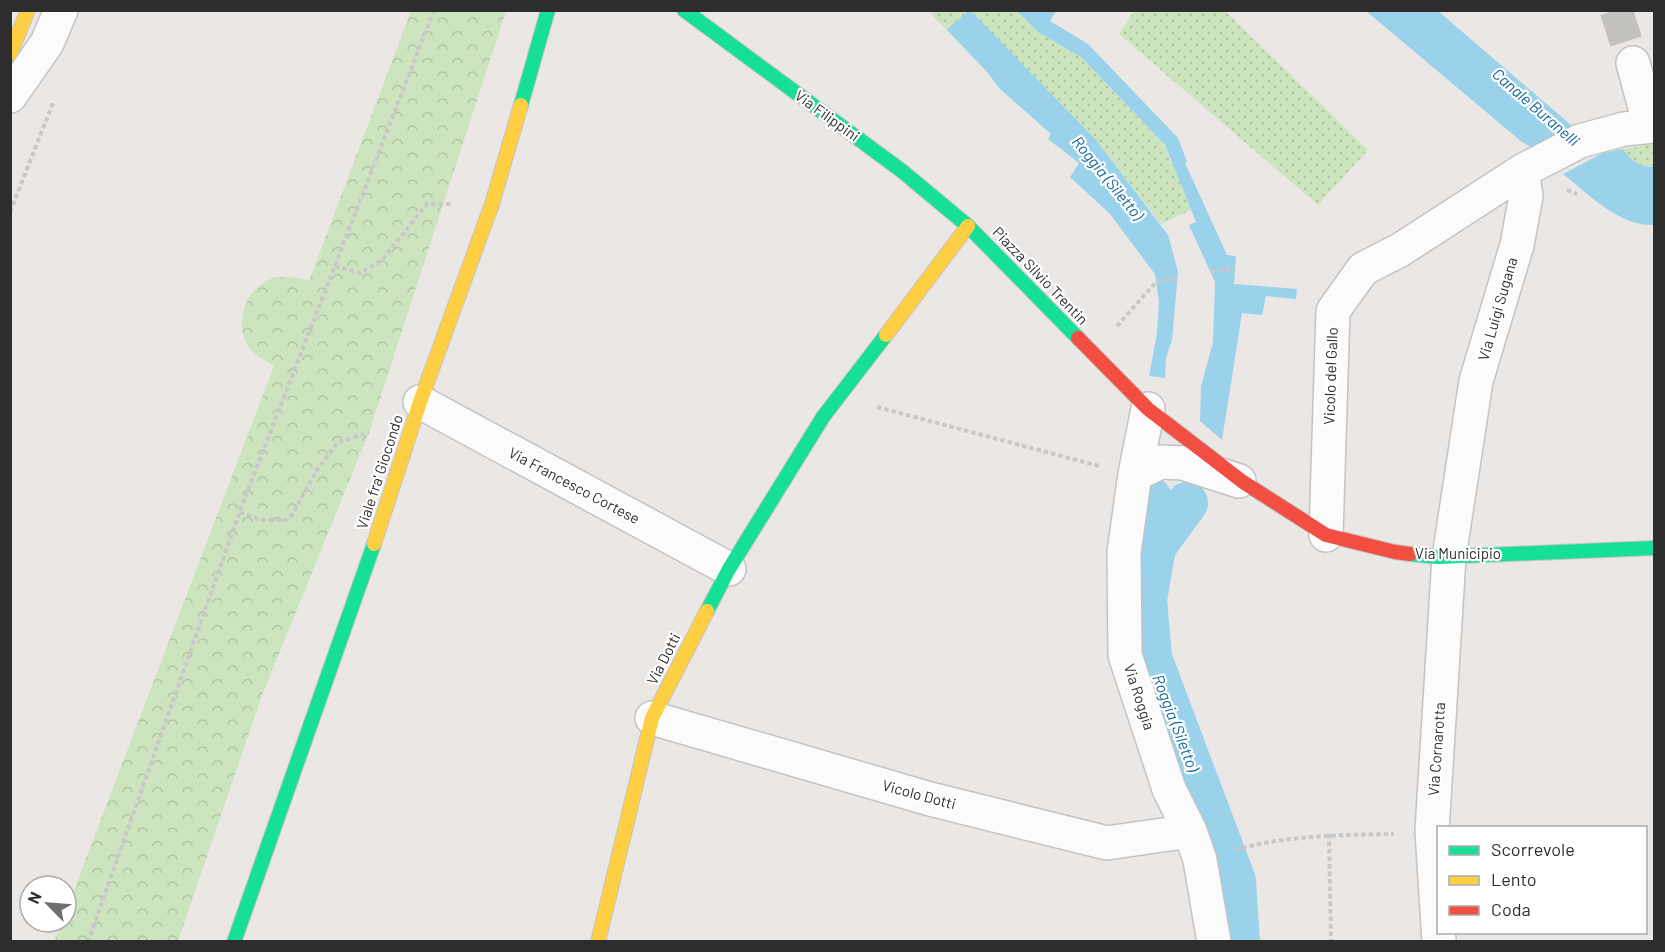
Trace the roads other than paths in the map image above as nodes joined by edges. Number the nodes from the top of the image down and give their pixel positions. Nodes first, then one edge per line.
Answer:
1 (28, 10) edge
2 (61, 10) edge
3 (548, 10) edge
4 (684, 10) edge
5 (10, 54) edge
6 (1633, 63) tunnel mouth
7 (10, 96) edge
8 (1643, 127) edge
9 (1522, 171) junction
10 (968, 226) junction
11 (420, 402) junction
12 (1148, 409) junction
13 (1148, 468) junction
14 (1243, 482) junction
15 (1326, 535) junction
16 (1654, 548) edge
17 (1449, 557) junction
18 (729, 569) junction
19 (652, 718) junction
20 (1190, 831) junction
21 (1437, 924) edge
22 (234, 942) edge
23 (598, 942) edge
24 (1214, 942) edge

1 - 5 street
2 - 7 street
3 - 11 street, Viale fra' Giocondo
4 - 10 street, Via Filippini
6 - 8 street
8 - 9 street
9 - 15 street, Vicolo del Gallo
9 - 17 street, Via Luigi Sugana
10 - 12 street, Piazza Silvio Trentin
10 - 18 street, Via Dotti
11 - 18 street, Via Francesco Cortese
11 - 22 street, Viale fra' Giocondo
12 - 13 street, Via Roggia
12 - 14 street, Piazza Silvio Trentin
13 - 14 street
13 - 20 street, Via Roggia
14 - 15 street, Via Municipio
15 - 17 street, Via Municipio
16 - 17 street, Via Municipio
17 - 21 street, Via Cornarotta
18 - 19 street, Via Dotti
19 - 20 street, Vicolo Dotti
19 - 23 street, Via Dotti
20 - 24 street, Via Roggia

